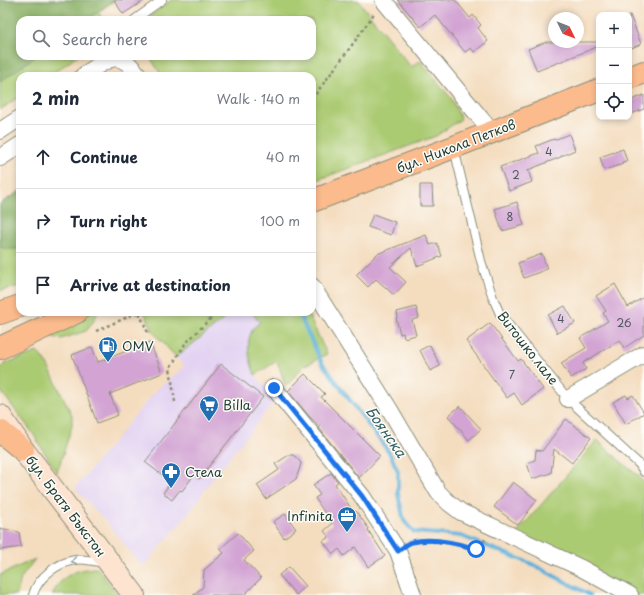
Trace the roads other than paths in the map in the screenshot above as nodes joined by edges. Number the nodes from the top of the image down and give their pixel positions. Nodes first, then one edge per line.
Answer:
1 (162, 0) edge
2 (381, 3) edge
3 (140, 16) edge
4 (106, 60) edge
5 (124, 60) edge
6 (89, 72) edge
7 (132, 72) edge
8 (644, 72) edge
9 (632, 77) edge
10 (596, 91) edge
11 (16, 120) edge
12 (0, 131) edge
13 (492, 132) junction
14 (454, 147) junction
15 (16, 148) edge
16 (0, 158) edge
17 (316, 199) edge
18 (316, 292) edge
19 (16, 307) edge
20 (0, 313) edge
21 (68, 316) edge
22 (0, 348) edge
23 (644, 354) edge
24 (274, 388) dead end
25 (568, 399) junction
26 (0, 416) edge
27 (0, 431) edge
28 (23, 450) junction
29 (644, 472) edge
30 (112, 566) junction
31 (33, 595) edge
32 (134, 595) edge
33 (413, 595) edge
34 (630, 595) edge

1 - 3 lane
2 - 13 street
4 - 6 street
5 - 7 street
8 - 9 highway
10 - 13 highway, бул. Никола Петков
11 - 12 street
13 - 14 highway, бул. Никола Петков
14 - 17 highway, бул. Никола Петков
14 - 25 lane, Витошко лале
15 - 16 street
18 - 34 street
19 - 20 highway
21 - 22 highway
23 - 25 street
24 - 33 street
25 - 29 lane, Витошко лале
26 - 28 street, бул. Братя Бъкстон
27 - 28 highway
28 - 30 street, бул. Братя Бъкстон
30 -> 31 lane
30 - 32 street, бул. Братя Бъкстон

